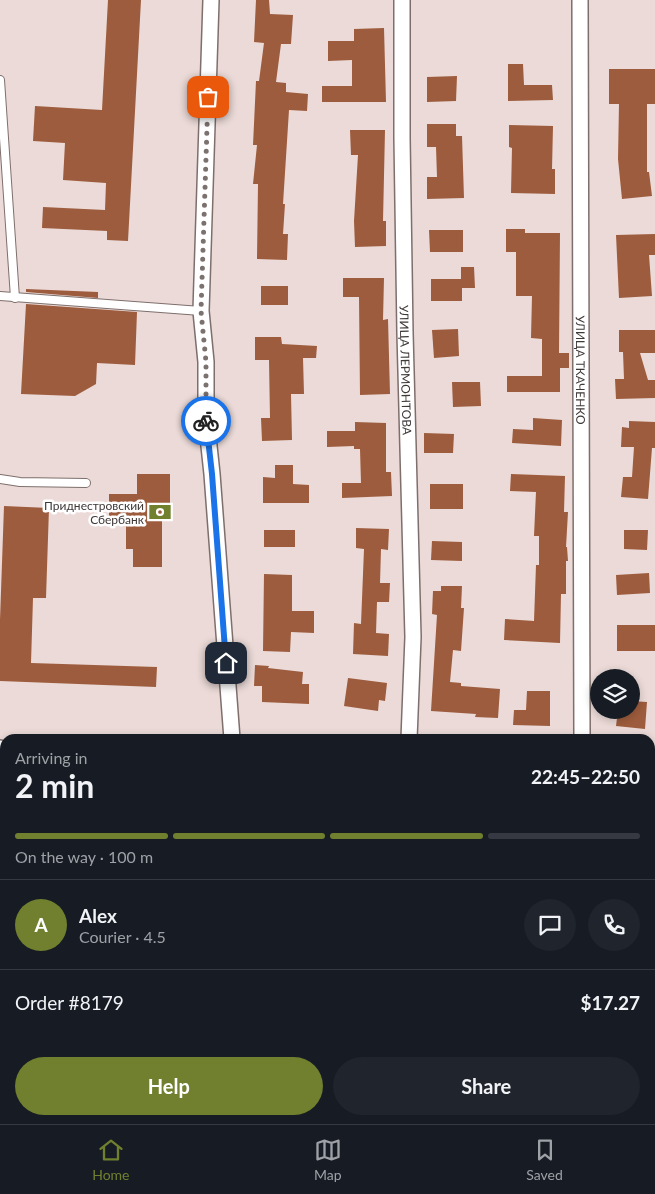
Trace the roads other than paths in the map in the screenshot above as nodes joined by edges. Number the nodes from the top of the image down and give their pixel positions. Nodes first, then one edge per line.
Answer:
1 (211, 0) edge
2 (402, 0) edge
3 (580, 0) edge
4 (0, 80) edge
5 (0, 296) edge
6 (15, 298) junction
7 (201, 311) junction
8 (0, 479) edge
9 (86, 482) dead end
10 (232, 734) edge
11 (409, 734) edge
12 (582, 734) edge

1 - 7 street
2 - 11 street, УЛИЦА ЛЕРМОНТОВА
3 - 12 street, УЛИЦА ТКАЧЕНКО
4 - 6 lane
5 - 6 lane
6 - 7 lane
7 - 10 street
8 - 9 lane

